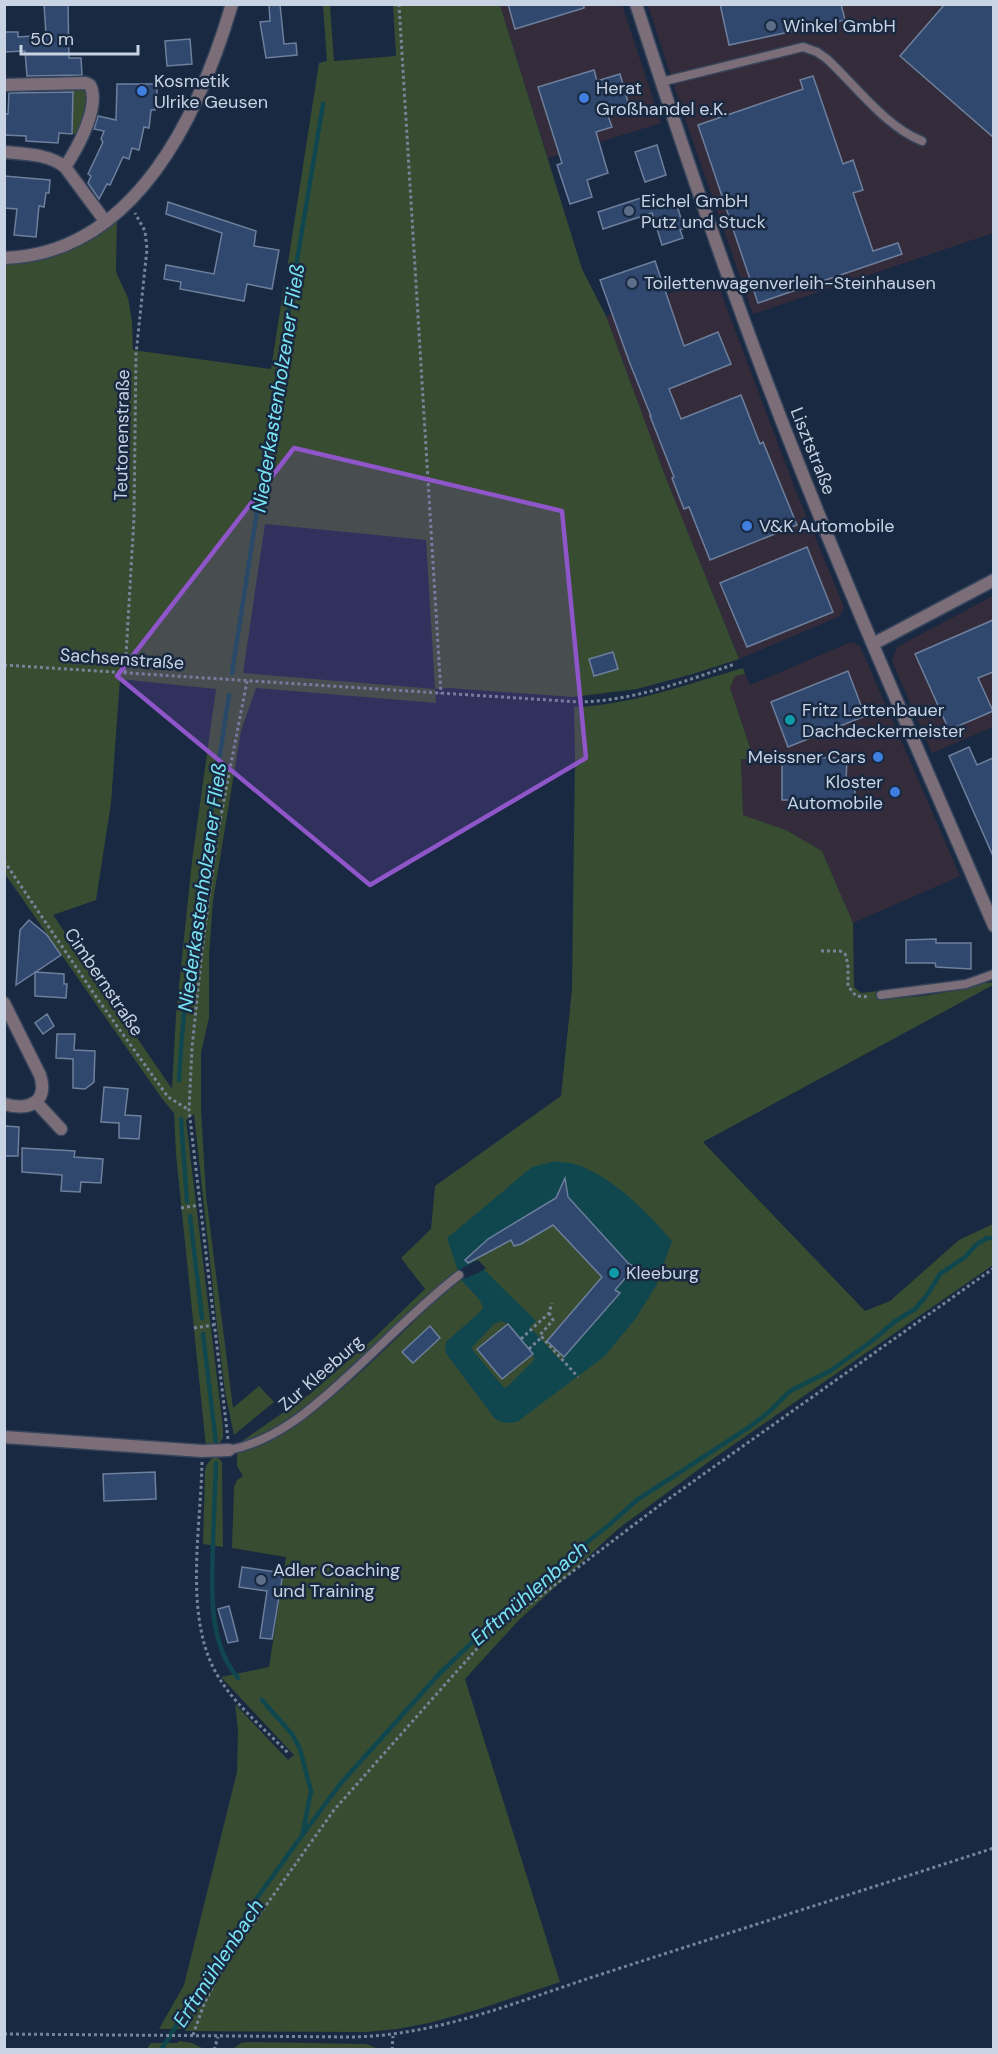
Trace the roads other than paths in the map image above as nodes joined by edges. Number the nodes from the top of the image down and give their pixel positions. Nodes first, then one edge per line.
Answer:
1 (232, 4) edge
2 (636, 4) edge
3 (661, 82) junction
4 (4, 85) edge
5 (922, 141) dead end
6 (4, 152) edge
7 (65, 167) junction
8 (105, 221) junction
9 (4, 258) edge
10 (993, 580) edge
11 (873, 645) junction
12 (993, 926) edge
13 (993, 974) edge
14 (880, 995) road end
15 (4, 1003) edge
16 (36, 1102) junction
17 (4, 1104) edge
18 (61, 1129) dead end
19 (459, 1275) dead end
20 (4, 1437) edge
21 (229, 1450) joint

1 - 8 street
2 - 3 street, Lisztstraße
3 - 5 lane
3 - 11 street, Lisztstraße
4 - 7 street
6 - 7 street
7 - 8 street
8 - 9 street
10 - 11 street
11 - 12 street, Lisztstraße
13 - 14 lane
15 - 16 street
16 - 17 street
16 - 18 street
19 - 21 lane, Zur Kleeburg
20 - 21 street, Zur Kleeburg

